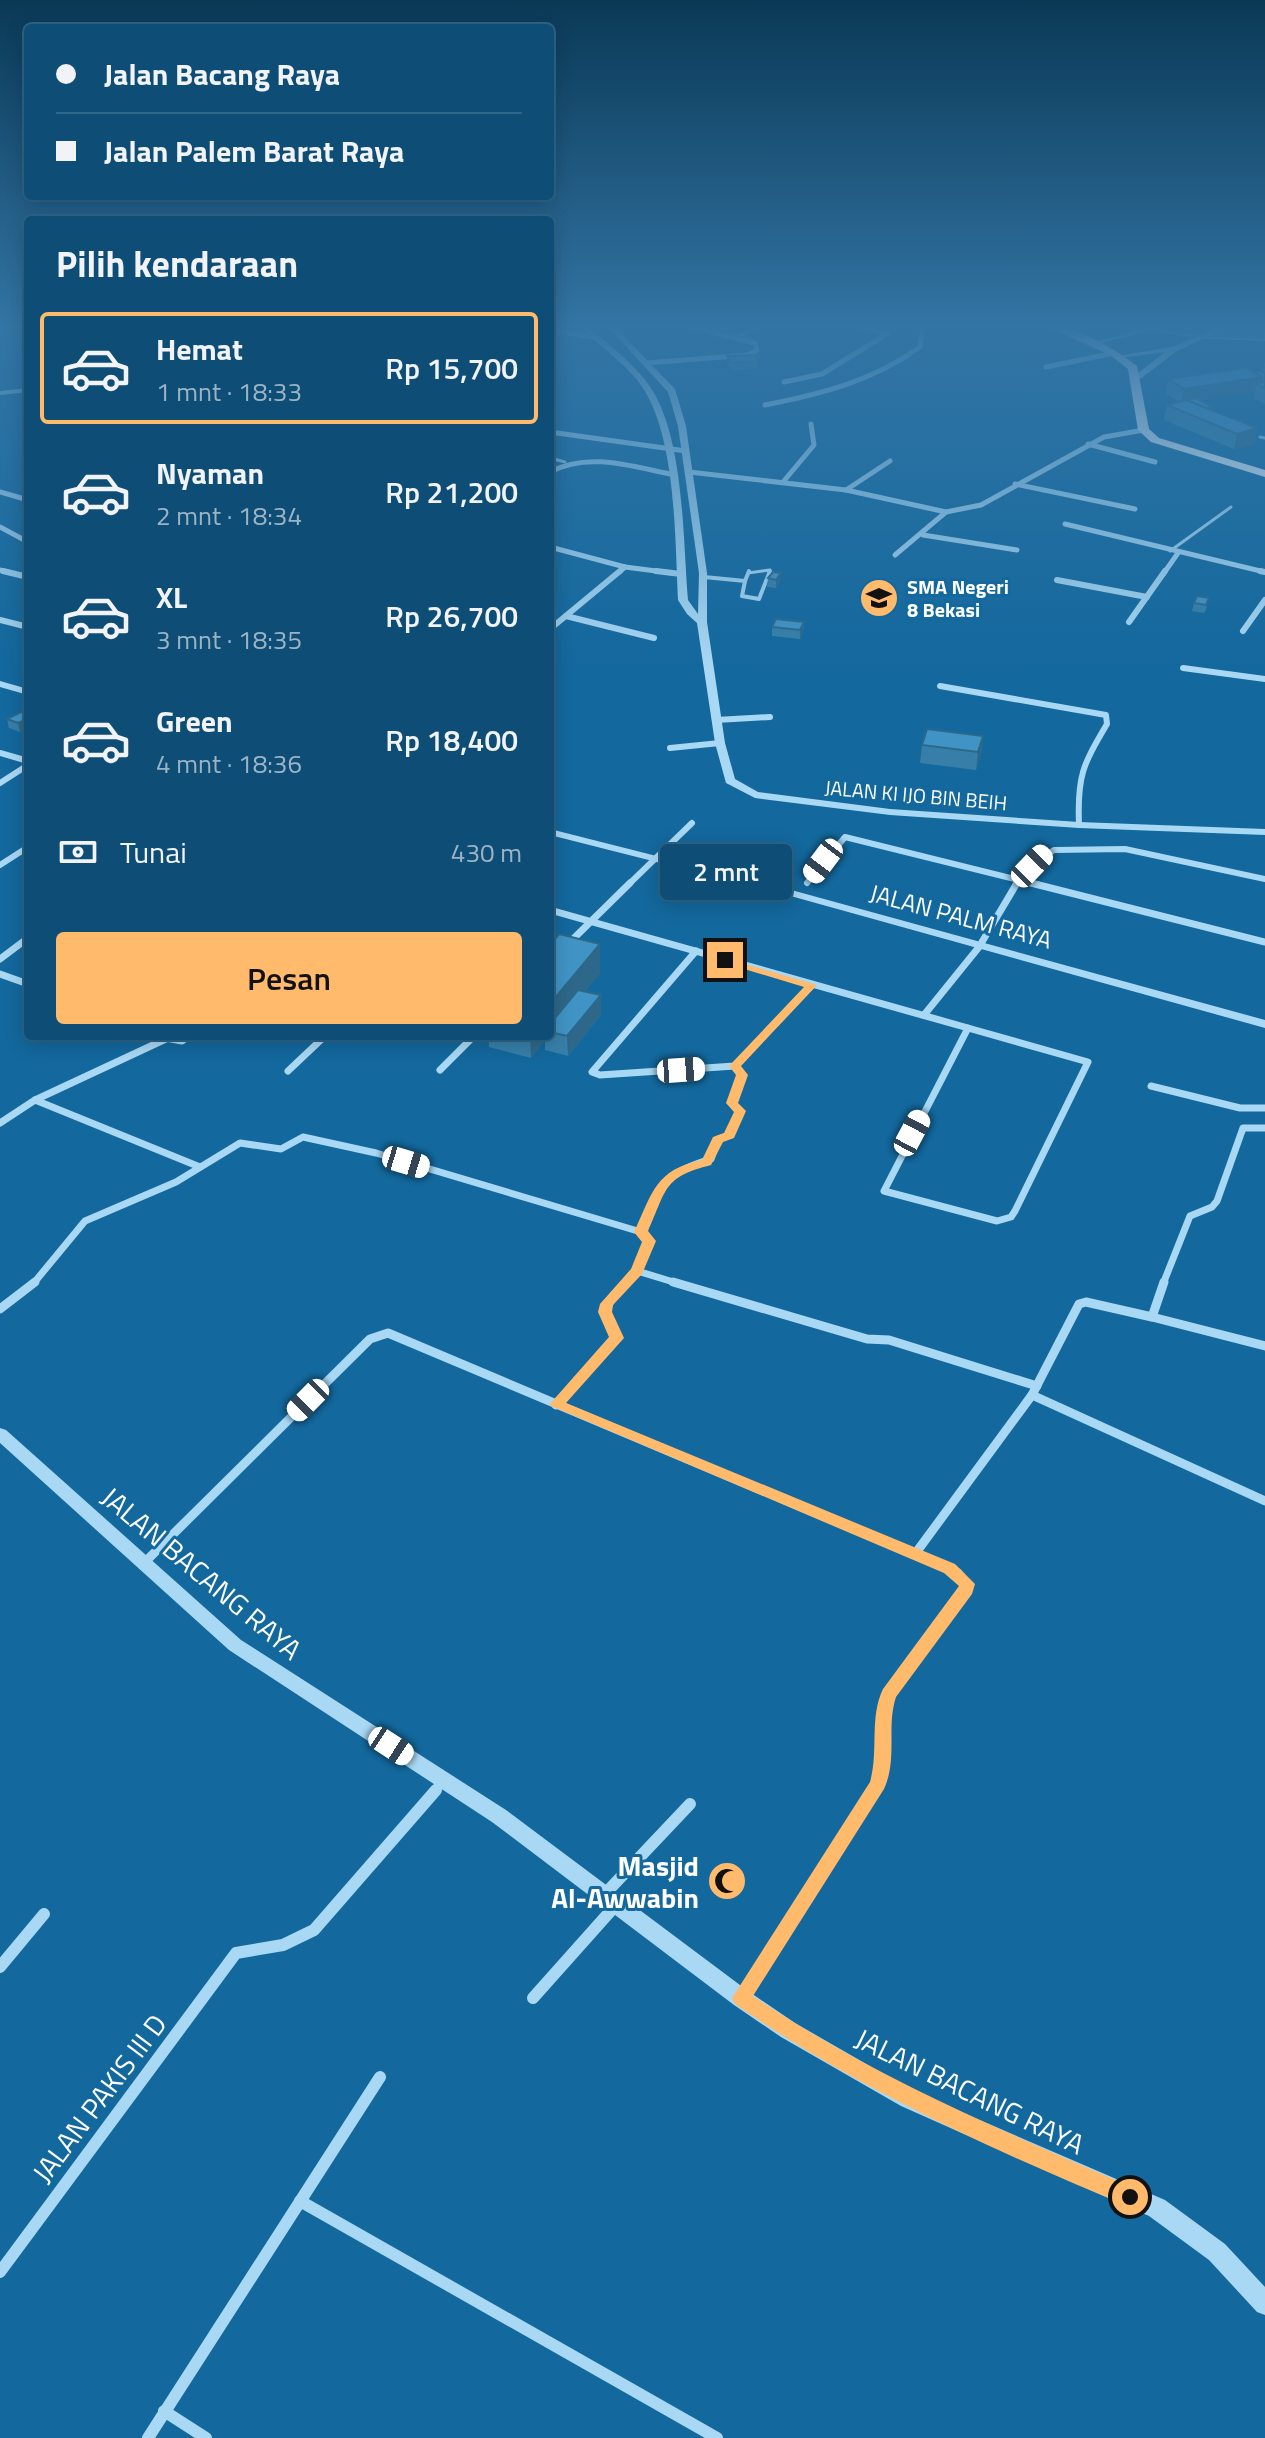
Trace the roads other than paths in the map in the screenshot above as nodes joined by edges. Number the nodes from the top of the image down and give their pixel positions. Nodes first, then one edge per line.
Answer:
1 (607, 441) edge
2 (665, 441) edge
3 (684, 441) edge
4 (813, 441) edge
5 (1095, 441) edge
6 (1162, 441) edge
7 (1088, 444) junction
8 (667, 450) junction
9 (686, 451) junction
10 (554, 459) edge
11 (890, 461) dead end
12 (565, 462) junction
13 (1155, 462) dead end
14 (554, 469) edge
15 (689, 472) junction
16 (670, 474) junction
17 (1265, 474) edge
18 (783, 482) junction
19 (1015, 484) junction
20 (846, 490) junction
21 (0, 492) edge
22 (24, 499) edge
23 (1231, 507) dead end
24 (1135, 509) dead end
25 (946, 512) junction
26 (1065, 524) dead end
27 (0, 527) edge
28 (923, 535) junction
29 (24, 540) edge
30 (554, 548) edge
31 (1017, 550) dead end
32 (1170, 551) junction
33 (1178, 553) junction
34 (895, 555) dead end
35 (625, 567) junction
36 (0, 570) edge
37 (1265, 572) edge
38 (10, 573) junction
39 (681, 574) junction
40 (24, 576) edge
41 (704, 577) junction
42 (0, 579) edge
43 (1057, 580) dead end
44 (745, 581) junction
45 (1147, 597) junction
46 (1265, 600) edge
47 (566, 616) junction
48 (0, 620) edge
49 (702, 622) junction
50 (1129, 622) dead end
51 (24, 626) edge
52 (554, 626) edge
53 (1243, 631) dead end
54 (654, 638) dead end
55 (1183, 668) dead end
56 (1265, 679) edge
57 (0, 684) edge
58 (940, 686) dead end
59 (24, 691) edge
60 (770, 717) dead end
61 (716, 720) junction
62 (720, 743) junction
63 (670, 748) dead end
64 (0, 753) edge
65 (24, 762) edge
66 (24, 766) edge
67 (0, 783) edge
68 (692, 823) dead end
69 (1079, 825) junction
70 (1265, 832) edge
71 (554, 833) edge
72 (24, 850) edge
73 (657, 860) junction
74 (0, 865) edge
75 (1020, 879) junction
76 (1265, 879) edge
77 (807, 883) dead end
78 (554, 911) edge
79 (590, 923) junction
80 (24, 941) edge
81 (1265, 942) edge
82 (981, 944) junction
83 (696, 951) junction
84 (560, 952) edge
85 (0, 959) edge
86 (0, 974) edge
87 (24, 983) edge
88 (812, 985) junction
89 (924, 1015) junction
90 (1265, 1024) edge
91 (968, 1028) junction
92 (159, 1040) edge
93 (321, 1040) edge
94 (470, 1040) edge
95 (735, 1066) junction
96 (440, 1070) dead end
97 (288, 1071) dead end
98 (1151, 1086) dead end
99 (35, 1100) junction
100 (1265, 1108) edge
101 (0, 1123) edge
102 (1265, 1128) edge
103 (200, 1167) junction
104 (641, 1232) junction
105 (637, 1271) junction
106 (0, 1309) edge
107 (1152, 1317) junction
108 (1265, 1346) edge
109 (1034, 1390) junction
110 (556, 1405) junction
111 (0, 1434) edge
112 (1265, 1501) edge
113 (915, 1554) junction
114 (142, 1565) junction
115 (444, 1780) junction
116 (690, 1804) dead end
117 (609, 1901) junction
118 (44, 1914) dead end
119 (0, 1967) edge
120 (533, 1998) dead end
121 (741, 1998) junction
122 (380, 2077) dead end
123 (300, 2201) junction
124 (0, 2272) edge
125 (1265, 2304) edge
126 (164, 2411) junction
127 (148, 2438) edge
128 (206, 2438) edge
129 (717, 2438) edge

1 - 8 street
2 - 8 street, JALAN KI IJO BIN BEIH
3 - 9 street, JALAN KI IJO BIN BEIH
4 - 18 street
5 - 7 street
6 - 17 main road
7 - 13 street
7 - 19 street
8 - 9 street
8 - 16 street, JALAN KI IJO BIN BEIH
9 - 15 street, JALAN KI IJO BIN BEIH
10 - 12 lane
11 - 20 street
12 - 14 street
12 - 16 street
15 - 18 street
15 - 41 street, JALAN KI IJO BIN BEIH
16 - 39 street, JALAN KI IJO BIN BEIH
18 - 20 street
19 - 24 street
19 - 25 street
20 - 25 street
21 - 22 street
23 - 32 lane
25 - 28 street
26 - 32 street
27 - 29 street
28 - 31 street
28 - 34 street
30 - 35 street
32 - 33 street
33 - 37 street
33 - 45 street
35 - 39 street
35 - 47 street
36 - 38 street
38 - 40 street
38 - 42 street
39 - 49 street, JALAN KI IJO BIN BEIH
41 - 44 lane
41 - 49 street, JALAN KI IJO BIN BEIH
43 - 45 street
44 - 44 lane
45 - 50 street
46 - 53 street
47 - 52 street
47 - 54 street
48 - 51 street
49 - 61 street, JALAN KI IJO BIN BEIH
55 - 56 street
57 - 59 street
58 - 69 street
60 - 61 street
61 - 62 street, JALAN KI IJO BIN BEIH
62 - 63 street
62 - 69 street, JALAN KI IJO BIN BEIH
64 - 65 street
66 - 67 street
68 - 73 street
69 - 70 street, JALAN KI IJO BIN BEIH
71 - 73 street, JALAN PALM RAYA
72 - 74 street
73 - 79 street
73 - 82 street, JALAN PALM RAYA
75 - 76 street
75 - 77 street
75 - 81 street
75 - 82 street
78 - 79 street
79 - 83 street
79 - 84 street
80 - 85 street
82 - 89 street
82 - 90 street, JALAN PALM RAYA
83 - 88 street
83 - 95 street
86 - 87 street
88 - 89 street
88 - 95 street
89 - 91 street
91 - 91 street
92 - 99 street
93 - 97 street
94 - 96 street
95 - 104 street
98 - 100 street
99 - 101 street
99 - 103 street
102 - 107 street
103 - 104 street
103 - 106 street
104 - 105 street
105 - 109 street
105 - 110 street
107 - 108 street
107 - 109 street
109 - 112 street
109 - 113 street
110 - 113 street
110 - 114 street
111 - 114 street, JALAN BACANG RAYA
113 - 121 street
114 - 115 street, JALAN BACANG RAYA
115 - 117 street, JALAN BACANG RAYA
115 - 124 street, JALAN PAKIS III D
116 - 117 street
117 - 120 street
117 - 121 street, JALAN BACANG RAYA
118 - 119 street
121 - 125 street, JALAN BACANG RAYA
122 - 123 street
123 - 126 street
123 - 129 street
126 - 127 street
126 - 128 street

